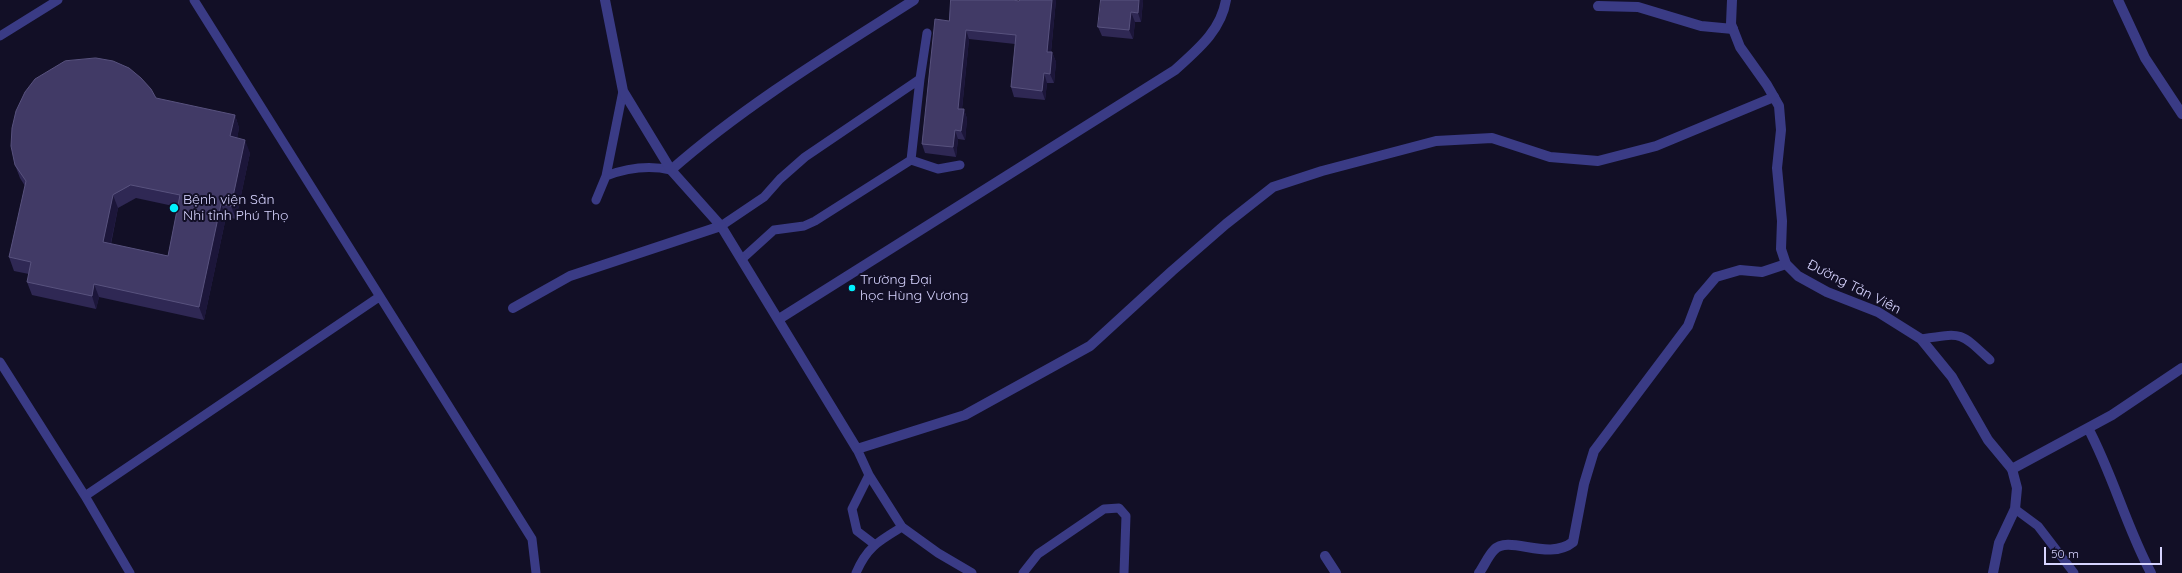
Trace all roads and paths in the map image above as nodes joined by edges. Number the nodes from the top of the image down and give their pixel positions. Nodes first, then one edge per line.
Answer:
1 (58, 0) edge
2 (194, 0) edge
3 (605, 0) edge
4 (914, 0) edge
5 (1226, 0) edge
6 (1732, 0) edge
7 (2118, 0) edge
8 (1598, 6) dead end
9 (1733, 29) junction
10 (927, 32) dead end
11 (0, 36) edge
12 (920, 79) junction
13 (623, 91) junction
14 (1774, 97) junction
15 (2182, 114) edge
16 (911, 160) junction
17 (960, 166) dead end
18 (671, 170) junction
19 (606, 176) junction
20 (596, 200) dead end
21 (721, 226) junction
22 (742, 259) junction
23 (1786, 264) junction
24 (378, 297) junction
25 (513, 308) dead end
26 (779, 319) junction
27 (1922, 339) junction
28 (1990, 360) dead end
29 (0, 362) edge
30 (2182, 368) edge
31 (2088, 428) junction
32 (857, 449) junction
33 (2012, 469) junction
34 (869, 474) junction
35 (85, 496) junction
36 (2015, 508) junction
37 (902, 527) junction
38 (874, 544) junction
39 (1325, 556) dead end
40 (130, 573) edge
41 (536, 573) edge
42 (856, 573) edge
43 (972, 573) edge
44 (1023, 573) edge
45 (1124, 573) edge
46 (1336, 573) edge
47 (1479, 573) edge
48 (1993, 573) edge
49 (2074, 573) edge
50 (2151, 573) edge

1 - 11 lane
2 - 24 lane
3 - 13 street
4 - 18 street
5 - 26 street
6 - 9 street, Đường Tản Viên
7 - 15 street
8 - 9 street
9 - 14 street, Đường Tản Viên
10 - 12 lane
12 - 16 lane
12 - 21 lane
13 - 18 street
13 - 19 lane
14 - 23 street, Đường Tản Viên
14 - 32 street
16 - 17 lane
16 - 22 lane
18 - 19 lane
18 - 21 street
19 - 20 lane
21 - 22 street
21 - 25 street
22 - 26 street
23 - 27 street, Đường Tản Viên
23 - 47 street
24 - 35 lane
24 - 41 lane
26 - 32 street
27 - 28 lane
27 - 33 street, Đường Tản Viên
29 - 35 lane
30 - 31 street
31 - 33 street
31 - 50 street
32 - 34 lane
33 - 36 street, Đường Tản Viên
34 - 37 lane
34 - 38 lane
35 - 40 lane
36 - 48 street, Đường Tản Viên
36 - 49 lane
37 - 38 lane
37 - 43 lane
38 - 42 lane
39 - 46 street
44 - 45 lane

